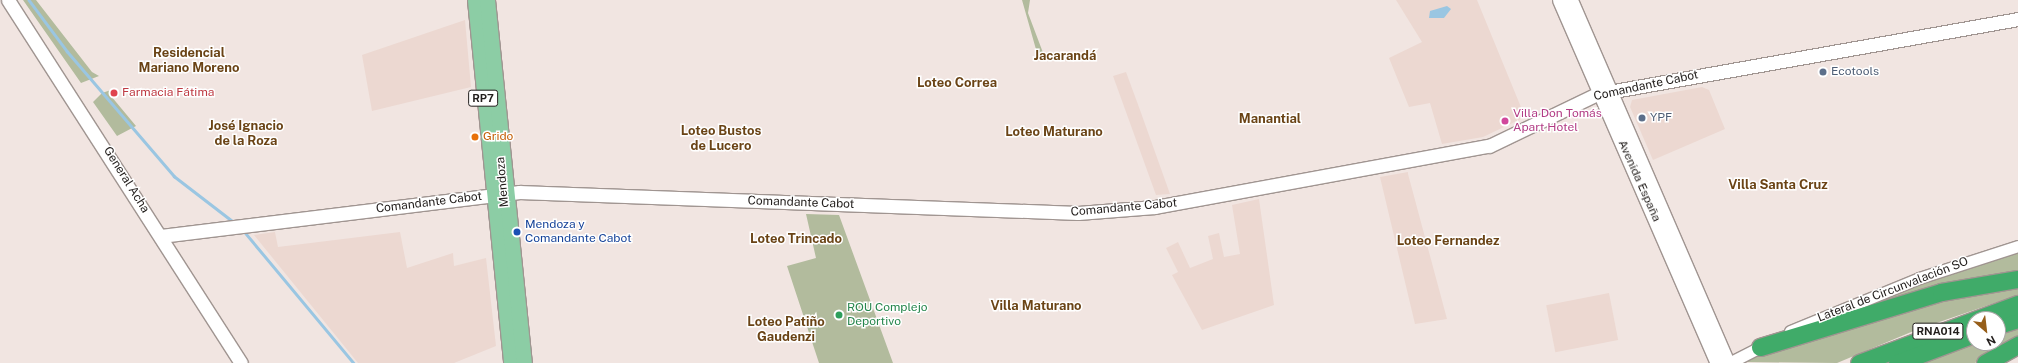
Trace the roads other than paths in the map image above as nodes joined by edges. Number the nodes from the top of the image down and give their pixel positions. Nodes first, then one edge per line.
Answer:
1 (8, 0) edge
2 (475, 0) edge
3 (487, 0) edge
4 (1559, 0) edge
5 (1571, 0) edge
6 (2018, 19) edge
7 (1606, 93) junction
8 (498, 195) junction
9 (161, 236) junction
10 (2018, 246) edge
11 (2018, 279) edge
12 (2018, 304) edge
13 (2018, 319) edge
14 (2006, 323) edge
15 (1966, 337) edge
16 (2018, 345) edge
17 (1760, 348) junction
18 (242, 363) edge
19 (511, 363) edge
20 (524, 363) edge
21 (1717, 363) edge
22 (1728, 363) edge
23 (1859, 363) edge
24 (1897, 363) edge
25 (1985, 363) edge

1 - 9 main road, General Acha
2 - 8 main road, Mendoza / RP7
3 - 8 main road, Mendoza / RP7
4 - 7 main road, Avenida España
5 - 7 main road, Avenida España
6 - 7 main road, Comandante Cabot
7 - 8 main road, Comandante Cabot
7 - 21 main road, Avenida España
7 - 22 main road, Avenida España
8 - 9 main road, Comandante Cabot
8 - 19 main road, Mendoza / RP7
8 - 20 main road, Mendoza / RP7
9 - 18 main road, General Acha
10 - 17 street, Lateral de Circunvalación SO
11 - 17 highway
12 - 23 highway, RNA014
13 - 14 highway
15 - 24 highway, RNA014
16 - 25 highway
17 - 22 street, Lateral de Circunvalación SO

